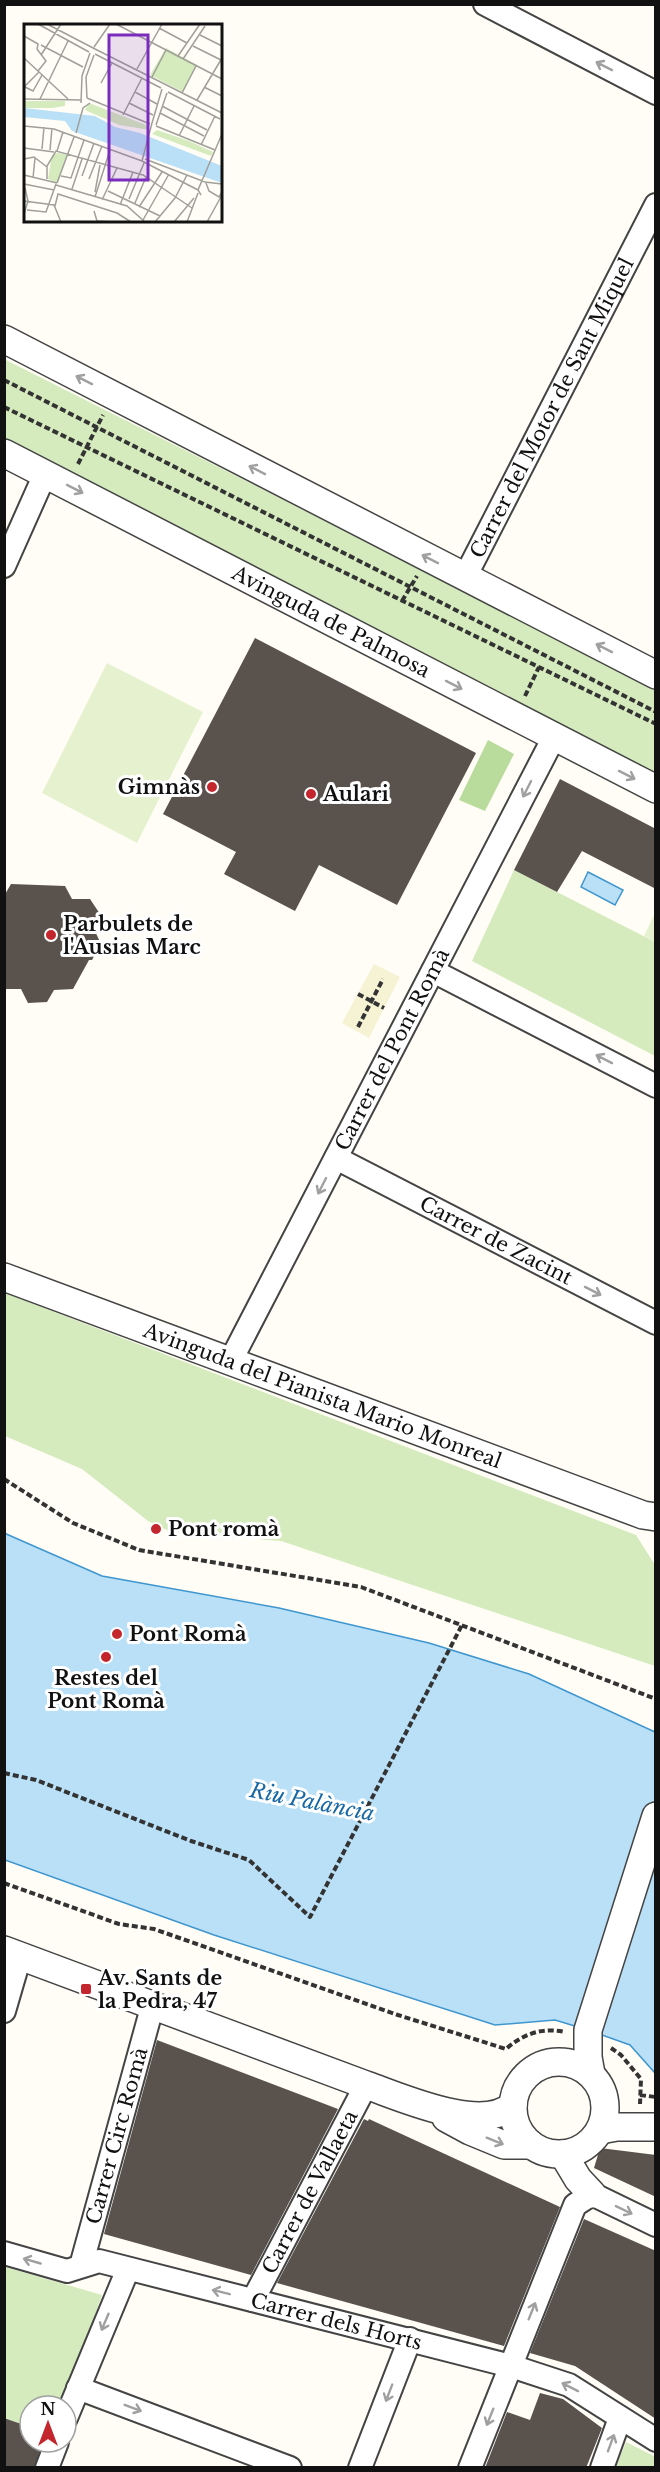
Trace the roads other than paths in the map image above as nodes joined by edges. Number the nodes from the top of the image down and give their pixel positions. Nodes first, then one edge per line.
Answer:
1 (485, 4) edge
2 (656, 93) edge
3 (656, 205) edge
4 (4, 339) edge
5 (4, 453) edge
6 (56, 480) junction
7 (4, 566) edge
8 (465, 577) junction
9 (656, 675) edge
10 (554, 737) junction
11 (656, 789) edge
12 (433, 971) junction
13 (656, 1086) edge
14 (336, 1158) junction
15 (4, 1277) edge
16 (656, 1323) edge
17 (230, 1362) junction
18 (651, 1520) edge
19 (656, 1816) edge
20 (12, 1953) edge
21 (153, 2004) junction
22 (4, 2012) edge
23 (588, 2030) junction
24 (555, 2062) junction
25 (591, 2074) junction
26 (366, 2085) junction
27 (425, 2105) junction
28 (513, 2105) junction
29 (603, 2120) junction
30 (647, 2126) edge
31 (531, 2145) junction
32 (563, 2154) junction
33 (592, 2194) junction
34 (656, 2225) edge
35 (4, 2253) edge
36 (81, 2266) junction
37 (128, 2269) junction
38 (253, 2300) junction
39 (410, 2339) junction
40 (510, 2366) junction
41 (78, 2388) junction
42 (76, 2394) edge
43 (620, 2418) junction
44 (656, 2440) edge
45 (291, 2468) edge
46 (360, 2468) edge
47 (470, 2468) edge
48 (602, 2468) edge

2 -> 1 street
3 - 8 street, Carrer del Motor de Sant Miquel
8 -> 4 street
5 - 6 street, Avinguda de Palmosa
6 - 7 street
6 -> 10 street, Avinguda de Palmosa
9 -> 8 street
10 -> 11 street, Avinguda de Palmosa
10 -> 12 street, Carrer del Pont Romà
13 -> 12 street
12 - 14 street, Carrer del Pont Romà
14 -> 16 street, Carrer de Zacint
14 -> 17 street, Carrer del Pont Romà
15 - 17 street, Avinguda del Pianista Mario Monreal
17 - 18 street, Avinguda del Pianista Mario Monreal
19 - 23 street
20 - 21 street
20 - 22 street
21 - 26 street
21 - 36 street, Carrer Circ Romà
23 - 24 street
23 - 25 street
24 - 25 street
24 - 28 street
25 - 29 street
26 - 27 street
26 - 38 street, Carrer de Vallaeta
27 - 28 street
27 -> 31 street
28 - 31 street
29 - 30 street
29 - 32 street
31 - 32 street
32 - 33 street
33 -> 34 street
40 -> 33 street
36 -> 35 street, Carrer dels Horts
36 - 37 street, Carrer dels Horts
38 -> 37 street, Carrer dels Horts
37 -> 41 street
38 - 39 street, Carrer dels Horts
39 - 40 street, Carrer dels Horts
39 -> 46 street
43 -> 40 street, Carrer dels Horts
40 -> 47 street
41 - 42 street
41 -> 45 street
43 - 44 street, Carrer dels Horts
48 -> 43 street

